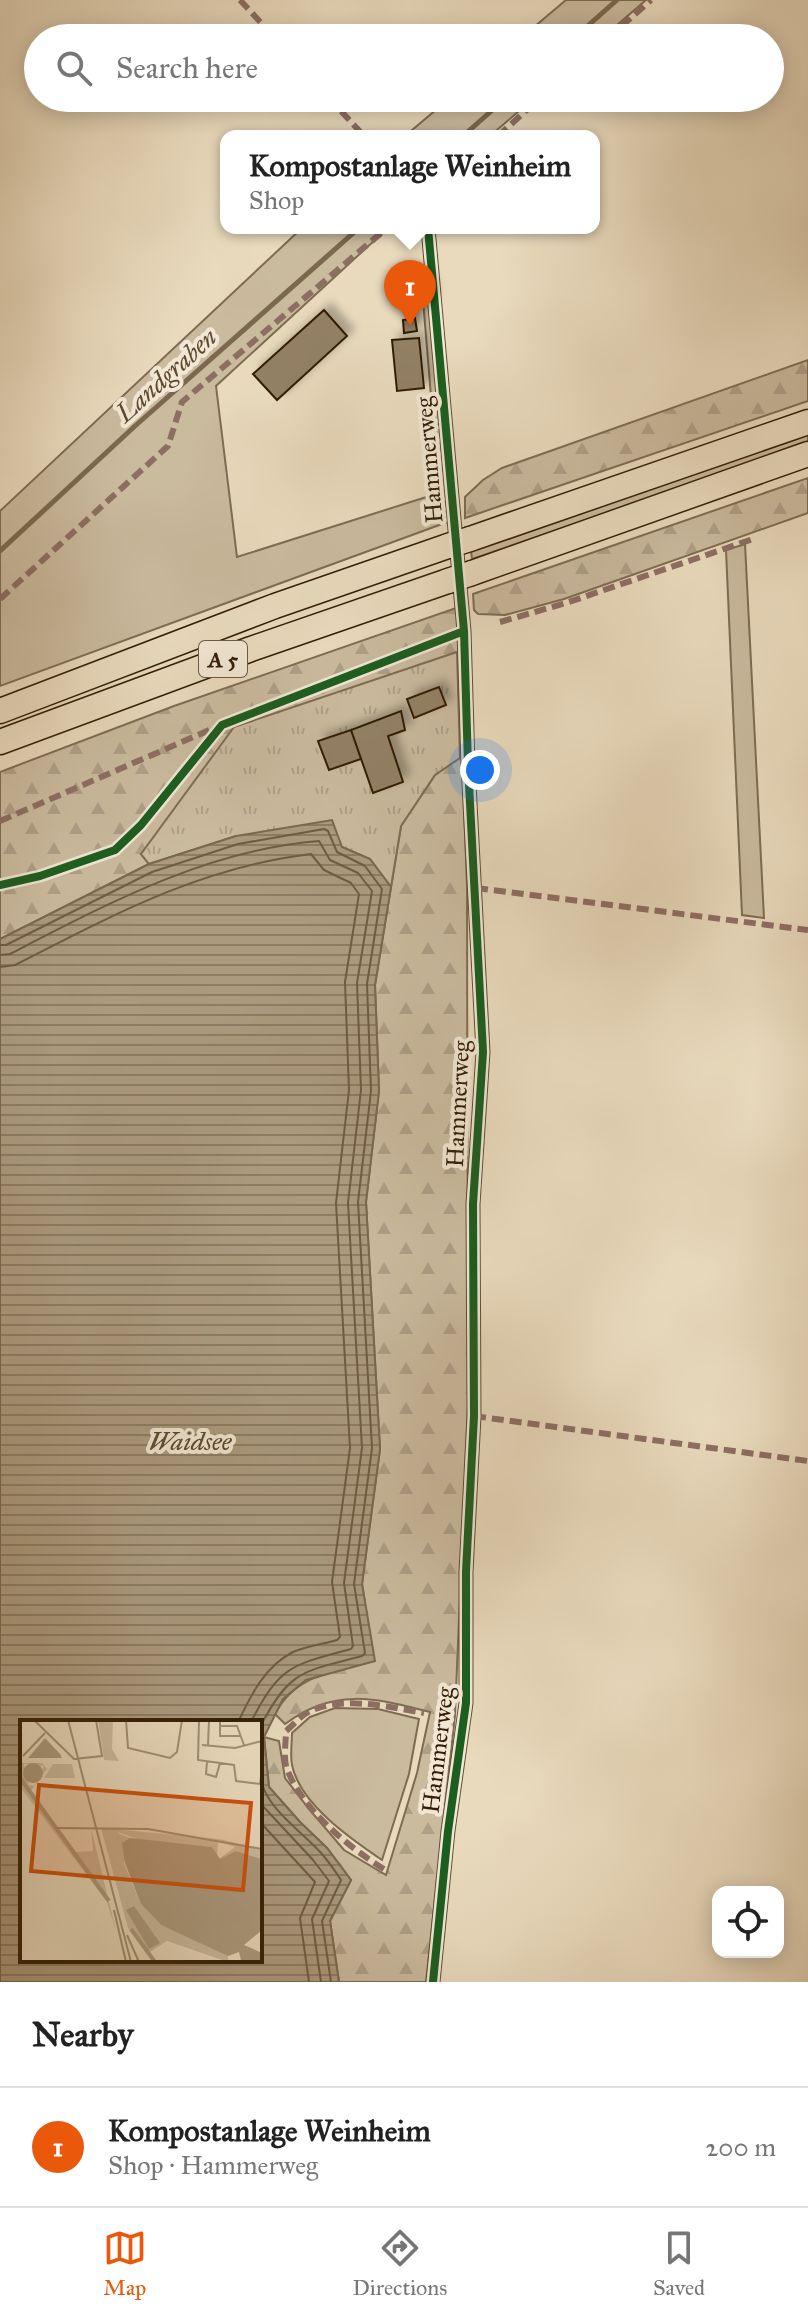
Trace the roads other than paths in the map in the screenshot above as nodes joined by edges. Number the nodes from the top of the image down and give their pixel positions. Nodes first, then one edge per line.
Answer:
1 (429, 234) edge
2 (808, 422) edge
3 (808, 454) edge
4 (0, 711) edge
5 (0, 742) edge
6 (433, 1982) edge

1 - 6 street, Hammerweg
2 - 4 highway, A 5
3 - 5 highway, A 5, bridge

